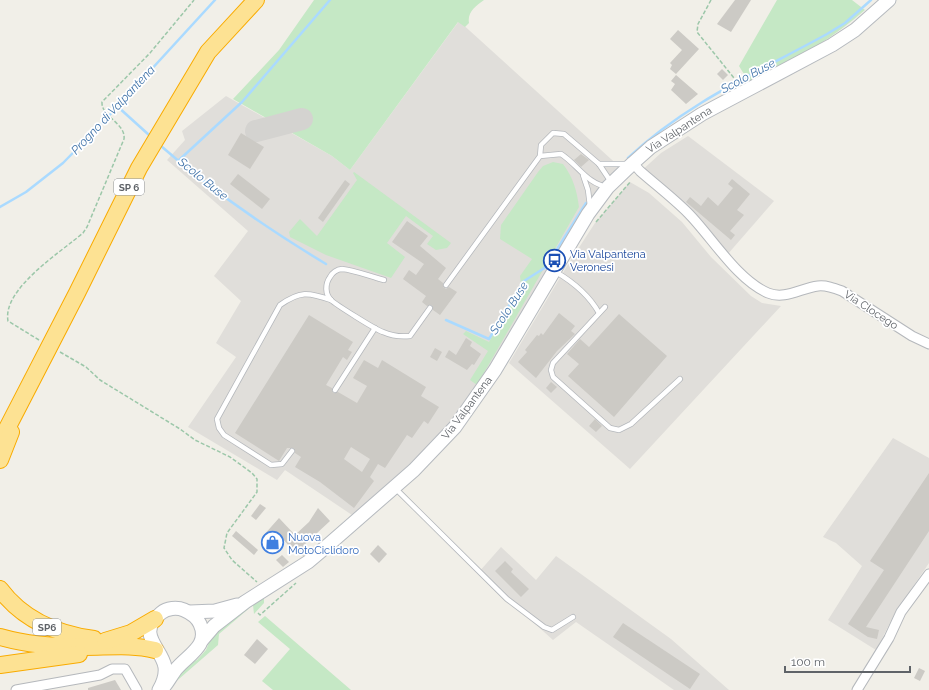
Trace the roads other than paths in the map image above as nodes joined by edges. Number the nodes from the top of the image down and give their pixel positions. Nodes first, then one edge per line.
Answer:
1 (256, 0) edge
2 (889, 0) edge
3 (540, 156) junction
4 (599, 164) junction
5 (635, 166) junction
6 (582, 173) junction
7 (608, 187) junction
8 (591, 220) junction
9 (554, 270) junction
10 (384, 280) dead end
11 (446, 286) dead end
12 (331, 300) junction
13 (605, 307) dead end
14 (430, 308) dead end
15 (599, 313) junction
16 (375, 328) junction
17 (929, 344) edge
18 (680, 379) dead end
19 (28, 390) junction
20 (335, 390) dead end
21 (0, 435) edge
22 (0, 442) edge
23 (292, 451) dead end
24 (0, 460) edge
25 (395, 488) junction
26 (929, 574) edge
27 (0, 589) edge
28 (245, 602) junction
29 (190, 612) junction
30 (573, 617) dead end
31 (155, 619) junction
32 (0, 637) edge
33 (202, 640) junction
34 (105, 643) junction
35 (157, 651) junction
36 (188, 658) junction
37 (0, 665) edge
38 (16, 690) edge
39 (137, 690) edge
40 (160, 690) edge
41 (857, 690) edge

1 - 19 highway, SP 6
2 - 5 street, Via Valpantena
3 - 4 lane
3 - 6 lane
3 - 11 lane
4 - 5 lane
4 - 7 lane
5 - 7 street, Via Valpantena
5 - 17 street, Via Clocego
6 - 7 lane
6 - 8 lane
7 - 8 street, Via Valpantena
8 - 9 street, Via Valpantena
9 - 15 lane
9 - 25 street, Via Valpantena
10 - 12 lane
12 - 16 lane
12 - 23 lane
13 - 15 lane
14 - 16 lane
15 - 18 lane
16 - 20 lane
19 - 21 highway
19 - 22 highway, SP 6
19 - 24 highway
25 - 28 street, Via Valpantena
25 - 30 lane
26 - 41 street
27 - 34 highway, SP6
28 - 29 street, Via Valpantena
28 - 33 street, Via Valpantena
29 - 31 street, Via Valpantena
29 - 33 street
31 - 34 highway, SP6
31 - 35 street, Via Valpantena
32 - 34 highway, SP6
33 - 36 street, Via Valpantena
34 - 35 highway, SP6
34 - 37 highway, SP6
35 - 36 street
35 - 40 street, Via Valpantena
36 - 40 street, Via Valpantena
38 - 39 street

